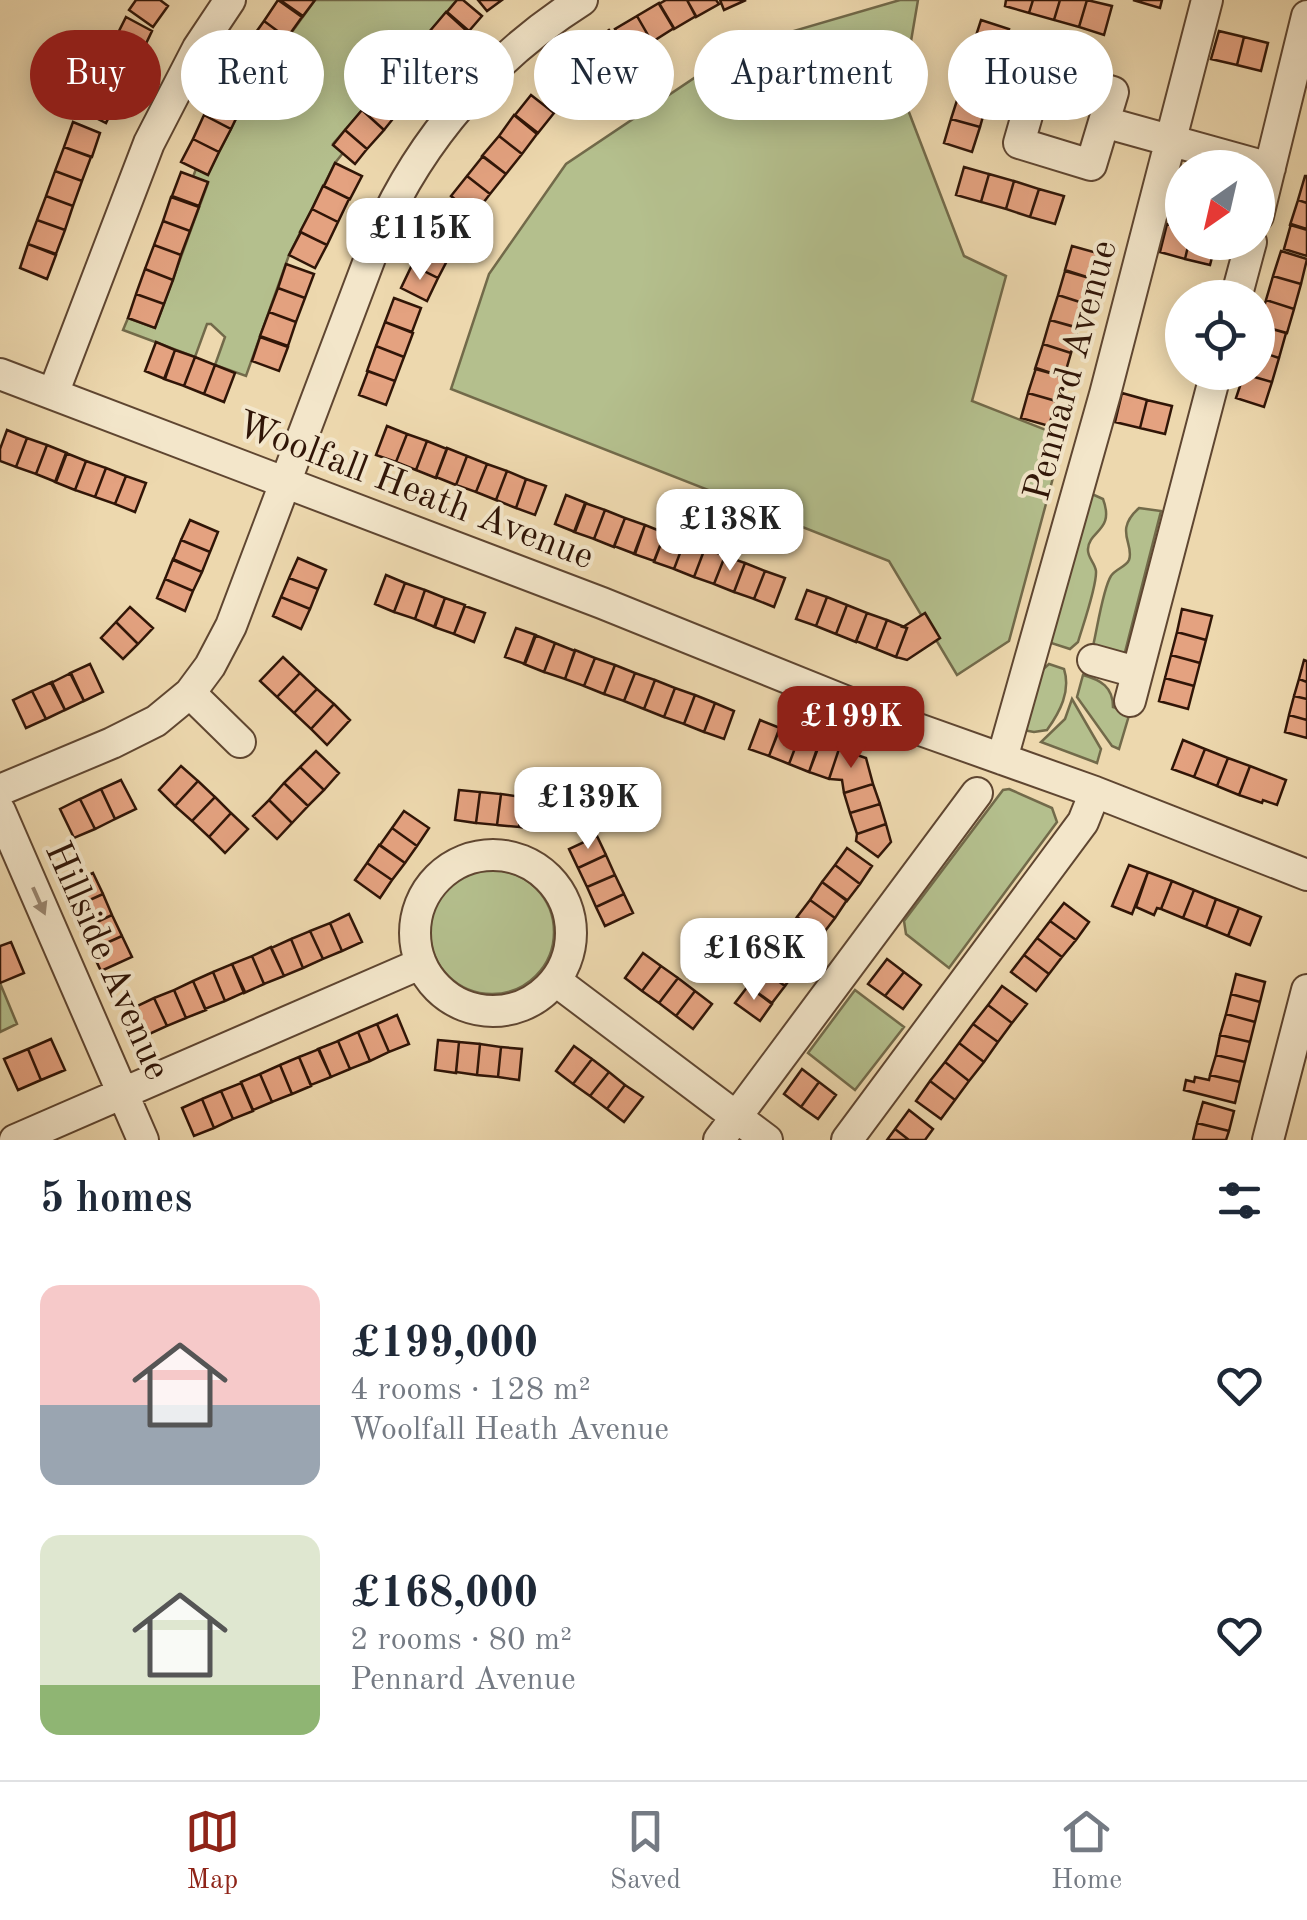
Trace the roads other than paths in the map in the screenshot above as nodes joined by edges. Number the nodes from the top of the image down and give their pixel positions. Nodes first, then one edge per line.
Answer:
1 (230, 0) edge
2 (582, 0) edge
3 (1207, 0) edge
4 (1307, 16) edge
5 (1104, 122) dead end
6 (1171, 142) junction
7 (1201, 150) edge
8 (1274, 150) edge
9 (0, 374) edge
10 (1211, 390) edge
11 (53, 394) junction
12 (286, 482) junction
13 (1092, 660) dead end
14 (190, 693) junction
15 (240, 742) dead end
16 (1002, 759) junction
17 (0, 790) edge
18 (1096, 792) junction
19 (977, 793) dead end
20 (0, 812) edge
21 (1307, 875) edge
22 (420, 964) junction
23 (556, 981) junction
24 (1307, 990) edge
25 (123, 1092) junction
26 (0, 1127) edge
27 (728, 1128) edge
28 (5, 1140) edge
29 (15, 1140) edge
30 (144, 1140) edge
31 (767, 1140) edge
32 (847, 1140) edge
33 (1268, 1140) edge

1 - 11 street
2 - 12 street
3 - 6 street, Pennard Avenue
4 - 8 street
5 - 6 street
6 - 7 street
6 - 16 street, Pennard Avenue
9 - 11 street, Woolfall Heath Avenue
10 - 13 street
11 - 12 street, Woolfall Heath Avenue
12 - 14 street
12 - 16 street, Woolfall Heath Avenue
14 - 15 street
14 - 17 street
16 - 18 street, Woolfall Heath Avenue
18 - 21 street, Woolfall Heath Avenue
18 - 32 street
19 - 27 street
20 -> 25 street, Hillside Avenue
22 - 23 street
22 - 23 street
22 - 25 street
23 - 27 street
24 - 33 street
25 - 29 street
25 - 30 street, Hillside Avenue
26 - 28 street
27 - 31 street

